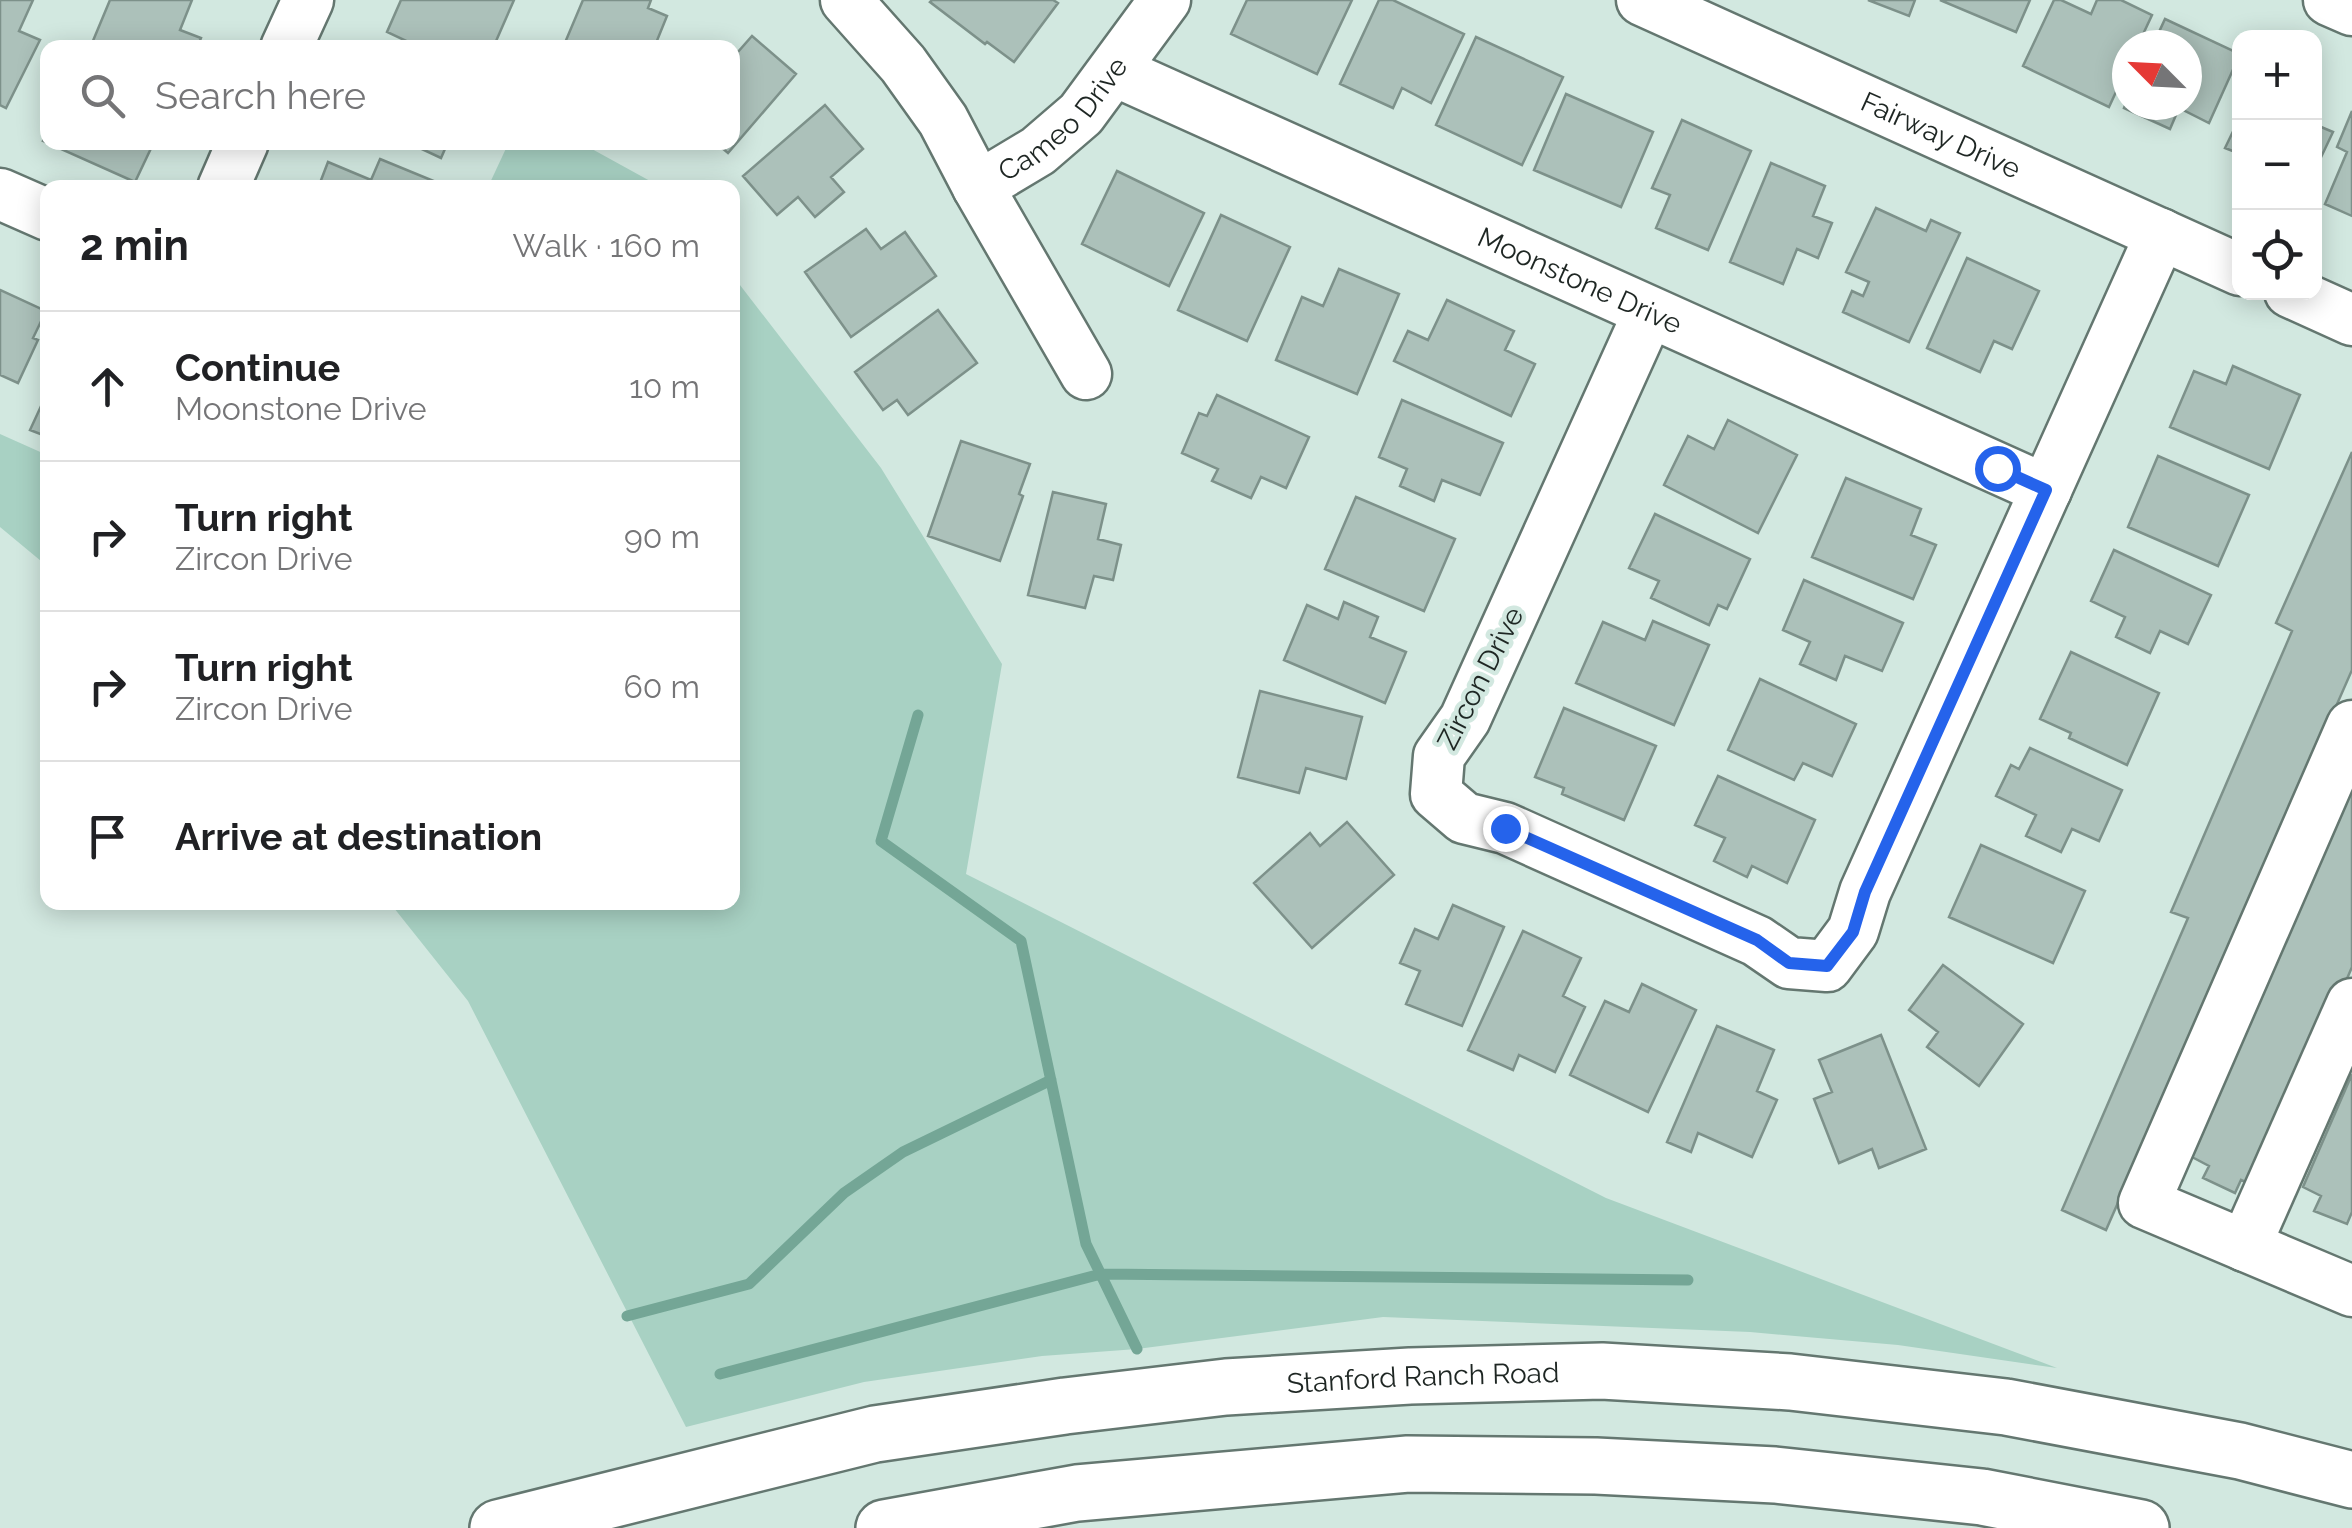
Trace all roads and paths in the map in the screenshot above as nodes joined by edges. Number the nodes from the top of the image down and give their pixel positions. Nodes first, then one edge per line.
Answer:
1 (308, 0) edge
2 (846, 0) edge
3 (1165, 0) edge
4 (1642, 0) edge
5 (2329, 0) edge
6 (2352, 10) edge
7 (290, 40) edge
8 (1114, 71) junction
9 (240, 150) edge
10 (227, 180) edge
11 (978, 187) junction
12 (0, 194) edge
13 (40, 212) edge
14 (2161, 234) junction
15 (2232, 266) edge
16 (2308, 300) edge
17 (1649, 312) junction
18 (2352, 320) edge
19 (1086, 374) dead end
20 (2046, 490) junction
21 (2352, 726) edge
22 (2352, 1004) edge
23 (2245, 1246) junction
24 (2352, 1291) edge
25 (2352, 1480) edge
26 (498, 1528) edge
27 (884, 1528) edge
28 (2141, 1528) edge

1 - 7 street
2 - 11 street, Cameo Drive
3 - 8 street, Cameo Drive
4 - 14 street, Fairway Drive
5 - 6 street
8 - 11 street, Cameo Drive
8 - 17 street, Moonstone Drive
9 - 10 street
11 - 19 street
12 - 13 street
14 - 15 street, Fairway Drive
14 - 20 street, Zircon Drive
16 - 18 street
17 - 20 street, Moonstone Drive
17 - 20 street, Zircon Drive
21 - 23 street
22 - 23 street
23 - 24 street
25 - 26 main road, Stanford Ranch Road
27 - 28 main road

